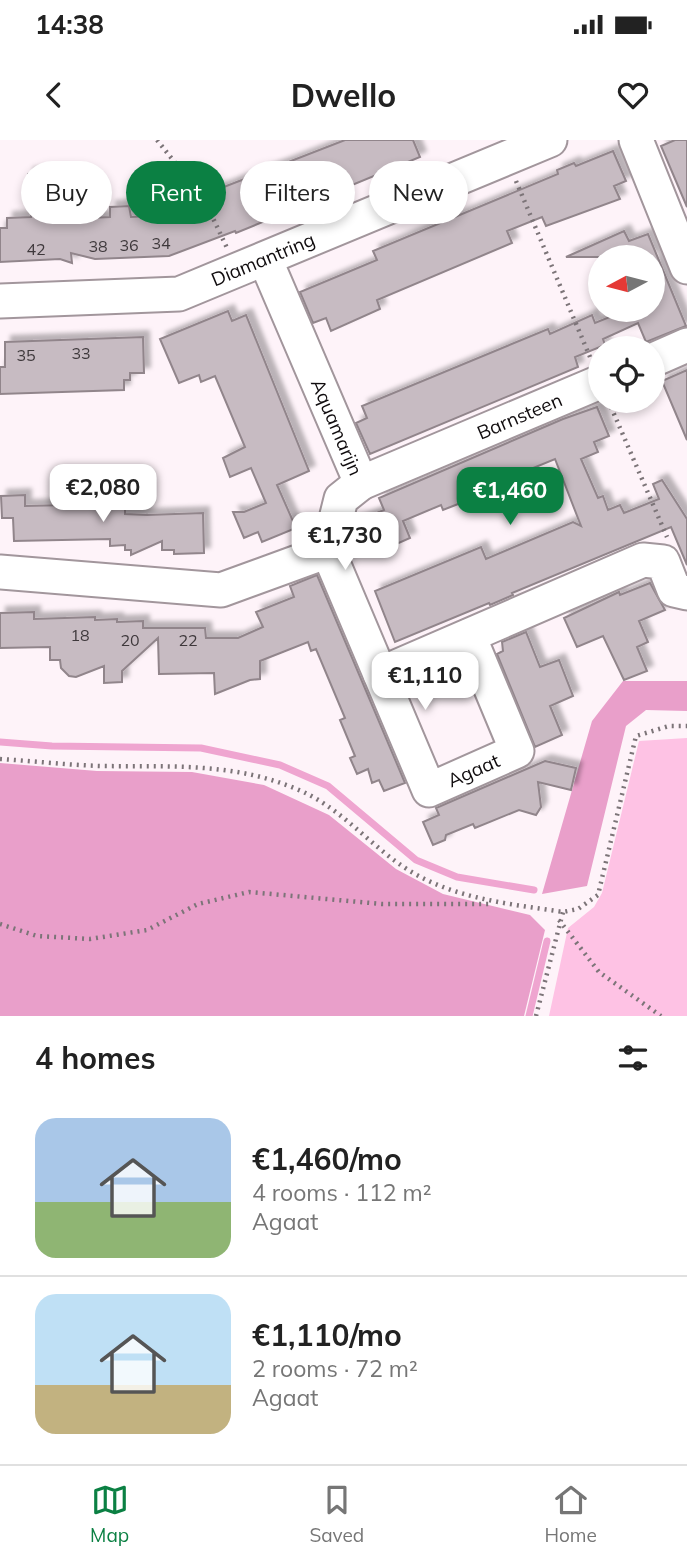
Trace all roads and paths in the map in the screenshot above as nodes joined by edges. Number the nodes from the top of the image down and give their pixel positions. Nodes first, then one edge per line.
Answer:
1 (157, 140) edge
2 (636, 140) edge
3 (530, 146) edge
4 (679, 225) edge
5 (251, 265) junction
6 (687, 267) edge
7 (0, 301) edge
8 (588, 341) edge
9 (687, 345) edge
10 (665, 355) edge
11 (588, 380) edge
12 (614, 413) edge
13 (361, 482) junction
14 (328, 551) junction
15 (663, 562) junction
16 (0, 572) edge
17 (687, 593) edge
18 (469, 636) junction
19 (380, 674) junction
20 (687, 726) edge
21 (0, 759) edge
22 (501, 903) junction
23 (563, 912) junction
24 (559, 920) junction
25 (0, 924) edge
26 (536, 1016) edge
27 (661, 1016) edge

1 - 5 path
2 - 4 street
3 - 5 street, Diamantring
3 - 8 path
4 - 6 street
5 - 7 street, Diamantring
5 - 13 street, Aquamarijn
9 - 10 street
11 - 13 street, Barnsteen
12 - 15 path
13 - 14 street, Aquamarijn
14 - 16 street
14 - 19 street, Agaat
15 - 17 street
15 - 18 street
18 - 19 street
18 - 19 street, Agaat
20 - 23 path
21 - 22 path
22 - 23 path
22 - 25 path
23 - 24 path
24 - 26 path
24 - 27 path

